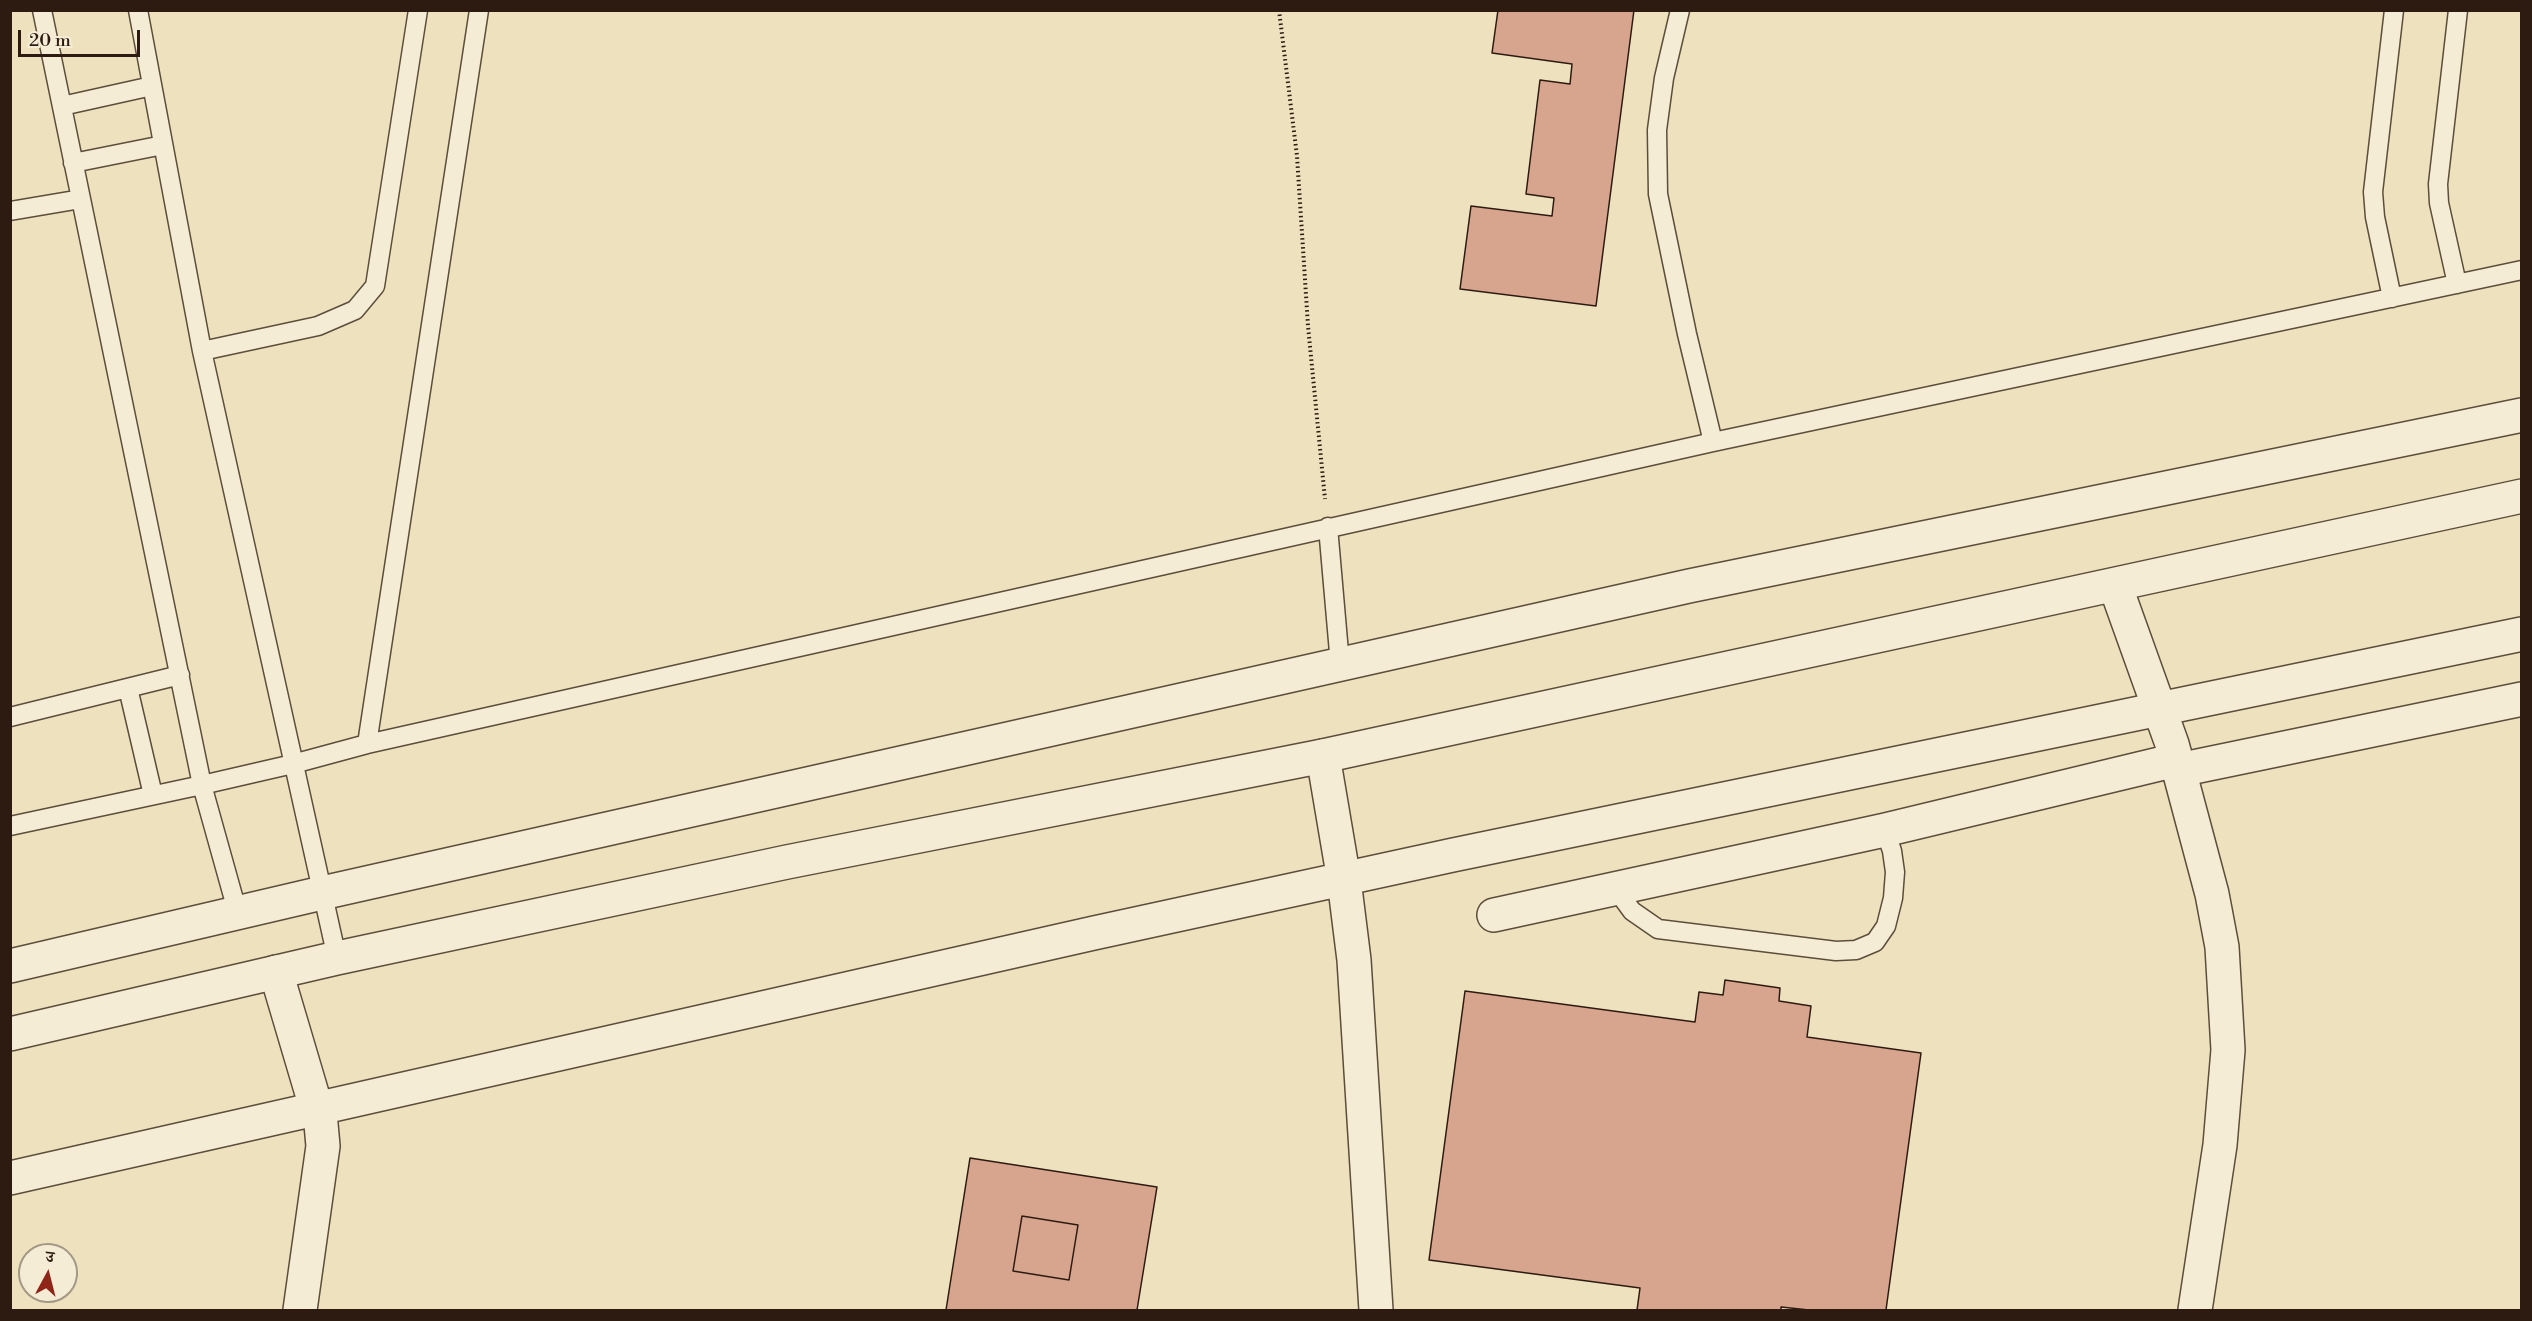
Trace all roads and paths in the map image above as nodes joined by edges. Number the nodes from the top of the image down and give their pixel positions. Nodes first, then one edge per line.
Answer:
1 (42, 10) edge
2 (138, 10) edge
3 (418, 10) edge
4 (479, 10) edge
5 (1279, 10) edge
6 (1680, 10) edge
7 (2394, 10) edge
8 (2458, 10) edge
9 (152, 86) junction
10 (62, 106) junction
11 (163, 145) junction
12 (73, 163) junction
13 (81, 199) junction
14 (10, 211) edge
15 (2522, 270) edge
16 (2457, 284) junction
17 (2392, 298) junction
18 (202, 351) junction
19 (2522, 415) edge
20 (1713, 442) junction
21 (2522, 496) edge
22 (1328, 527) junction
23 (2115, 585) junction
24 (2522, 634) edge
25 (1340, 664) junction
26 (180, 675) junction
27 (128, 688) junction
28 (2522, 699) edge
29 (2161, 708) junction
30 (10, 717) edge
31 (367, 744) junction
32 (1323, 756) junction
33 (293, 764) junction
34 (2178, 765) junction
35 (202, 785) junction
36 (153, 795) junction
37 (10, 826) edge
38 (1886, 830) junction
39 (1344, 880) junction
40 (1616, 889) junction
41 (322, 893) junction
42 (238, 914) junction
43 (1494, 915) dead end
44 (338, 958) junction
45 (10, 966) edge
46 (276, 972) junction
47 (10, 1034) edge
48 (315, 1108) junction
49 (10, 1178) edge
50 (300, 1311) edge
51 (1376, 1311) edge
52 (2195, 1311) edge

1 - 10 lane
2 - 9 lane
3 - 18 lane
4 - 31 lane
5 - 22 path
6 - 20 lane
7 - 17 lane
8 - 16 lane
9 - 10 lane
9 - 11 lane
10 - 12 lane
11 - 12 lane
11 - 18 lane
12 - 13 lane
13 - 14 lane
13 - 26 lane
15 - 16 lane
16 - 17 lane
17 - 20 lane
18 - 33 lane
19 - 25 street
20 - 22 lane
21 - 23 street
22 - 25 lane
22 - 31 lane
23 - 29 street
23 - 32 street
24 - 29 street
25 - 41 street
26 - 27 lane
26 - 35 lane
27 - 30 lane
27 - 36 lane
28 - 34 street
29 - 34 street
29 - 39 street
31 - 33 lane
32 - 39 street
32 - 44 street
33 - 35 lane
33 - 41 lane
34 - 38 street
34 - 52 street
35 - 36 lane
35 - 42 lane
36 - 37 lane
38 - 40 street
38 - 40 lane
39 - 48 street
39 - 51 street
40 - 43 street
41 - 42 street
41 - 44 lane
42 - 45 street
44 - 46 street
46 - 47 street
46 - 48 street
48 - 49 street
48 - 50 street

